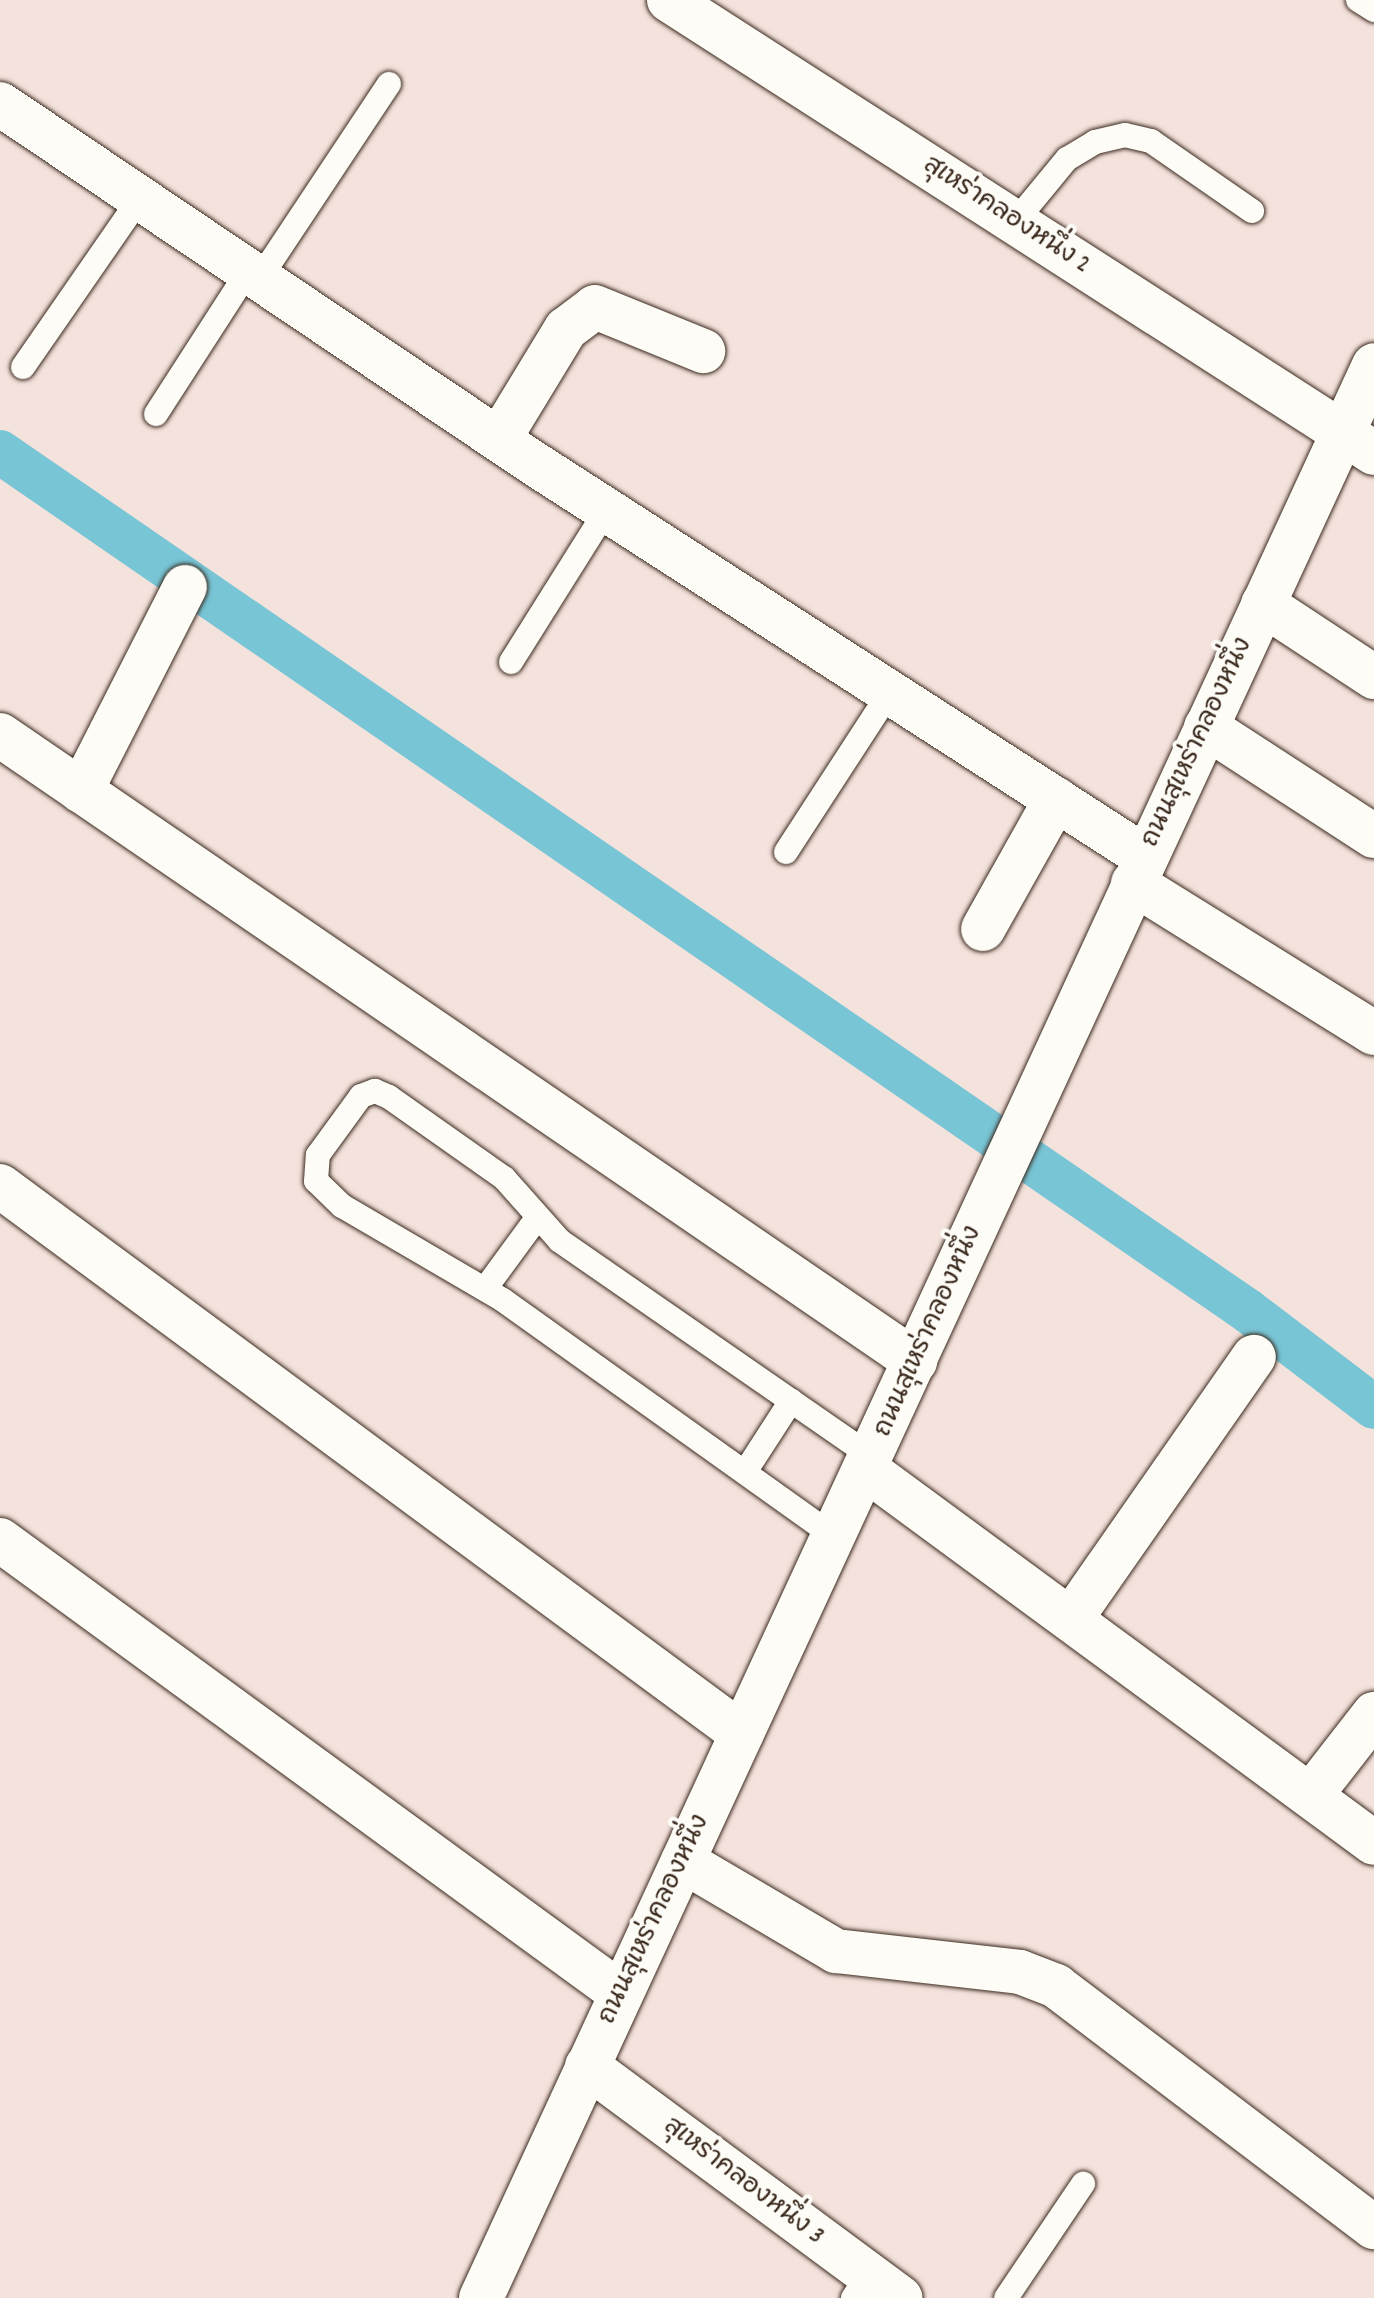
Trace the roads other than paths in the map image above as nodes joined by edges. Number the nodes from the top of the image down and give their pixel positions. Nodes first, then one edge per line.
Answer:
1 (669, 0) edge
2 (1358, 0) edge
3 (1374, 10) edge
4 (389, 84) dead end
5 (0, 104) edge
6 (140, 198) junction
7 (1252, 211) dead end
8 (1015, 222) junction
9 (254, 274) junction
10 (703, 351) dead end
11 (1374, 365) edge
12 (23, 367) dead end
13 (156, 414) dead end
14 (499, 439) junction
15 (1358, 443) edge
16 (607, 509) junction
17 (185, 587) dead end
18 (1263, 604) junction
19 (511, 662) dead end
20 (1374, 677) edge
21 (890, 692) junction
22 (1206, 727) junction
23 (0, 735) edge
24 (81, 791) junction
25 (1056, 799) junction
26 (1374, 836) edge
27 (786, 852) dead end
28 (1139, 870) junction
29 (983, 929) dead end
30 (1374, 1033) edge
31 (0, 1186) edge
32 (537, 1218) junction
33 (485, 1289) junction
34 (1254, 1357) dead end
35 (915, 1361) junction
36 (791, 1401) junction
37 (870, 1464) junction
38 (745, 1472) junction
39 (835, 1537) junction
40 (0, 1540) edge
41 (1073, 1616) junction
42 (1374, 1714) edge
43 (742, 1734) junction
44 (1311, 1795) junction
45 (1374, 1843) edge
46 (683, 1861) junction
47 (620, 1993) junction
48 (587, 2066) junction
49 (1083, 2184) dead end
50 (1374, 2227) edge
51 (874, 2290) edge
52 (481, 2298) edge
53 (1006, 2298) edge

1 - 8 street, สุเหร่าคลองหนึ่ง 2
2 - 3 lane
4 - 9 lane
5 - 6 street
6 - 9 street
6 - 12 lane
7 - 8 lane
8 - 15 street, สุเหร่าคลองหนึ่ง 2
9 - 13 lane
9 - 14 street
10 - 14 street
11 - 15 street, ถนนสุเหร่าคลองหนึ่ง
14 - 16 street
15 - 18 street, ถนนสุเหร่าคลองหนึ่ง
16 - 19 lane
16 - 21 street
17 - 24 street
18 - 20 street
18 - 22 street, ถนนสุเหร่าคลองหนึ่ง
21 - 25 street
21 - 27 lane
22 - 26 street
22 - 28 street, ถนนสุเหร่าคลองหนึ่ง
23 - 24 street
24 - 35 street
25 - 28 street
25 - 29 street
28 - 30 street
28 - 35 street, ถนนสุเหร่าคลองหนึ่ง
31 - 43 street
32 - 33 lane
32 - 33 lane
32 - 36 lane
33 - 38 lane
34 - 41 street
35 - 37 street, ถนนสุเหร่าคลองหนึ่ง
36 - 37 lane
36 - 38 lane
37 - 39 street, ถนนสุเหร่าคลองหนึ่ง
37 - 41 street
38 - 39 lane
39 - 43 street, ถนนสุเหร่าคลองหนึ่ง
40 - 47 street
41 - 44 street
42 - 44 street
43 - 46 street, ถนนสุเหร่าคลองหนึ่ง
44 - 45 street
46 - 47 street, ถนนสุเหร่าคลองหนึ่ง
46 - 50 street
47 - 48 street, ถนนสุเหร่าคลองหนึ่ง
48 - 51 street, สุเหร่าคลองหนึ่ง 3
48 - 52 street, ถนนสุเหร่าคลองหนึ่ง
49 - 53 lane

